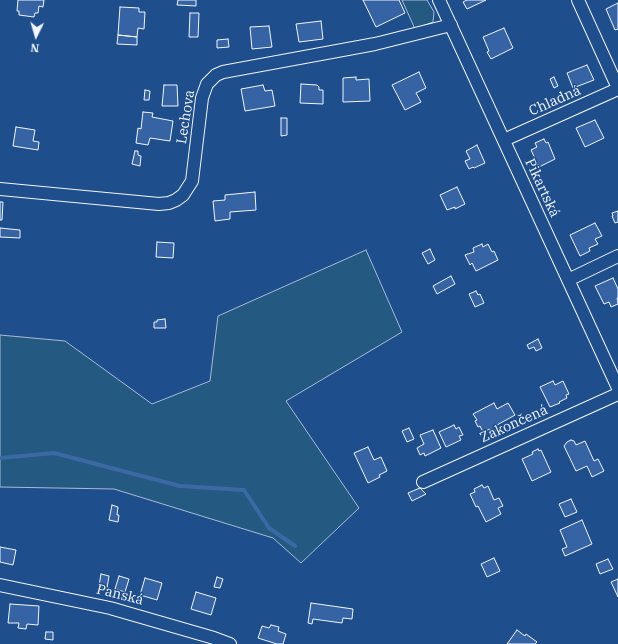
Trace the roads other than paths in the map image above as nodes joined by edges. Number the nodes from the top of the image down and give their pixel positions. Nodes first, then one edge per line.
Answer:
1 (439, 0) edge
2 (578, 0) edge
3 (451, 25) junction
4 (618, 88) edge
5 (504, 140) junction
6 (0, 189) edge
7 (618, 256) edge
8 (568, 280) junction
9 (618, 388) edge
10 (618, 394) edge
11 (423, 482) dead end
12 (0, 585) edge
13 (230, 644) edge

1 - 3 street, Pikartská
2 - 4 street
3 - 5 street, Pikartská
3 - 6 street, Lechova
4 - 5 street, Chladná
5 - 8 street, Pikartská
7 - 8 street
8 - 9 street, Pikartská
10 - 11 street, Zakončená
12 - 13 street, Panská

